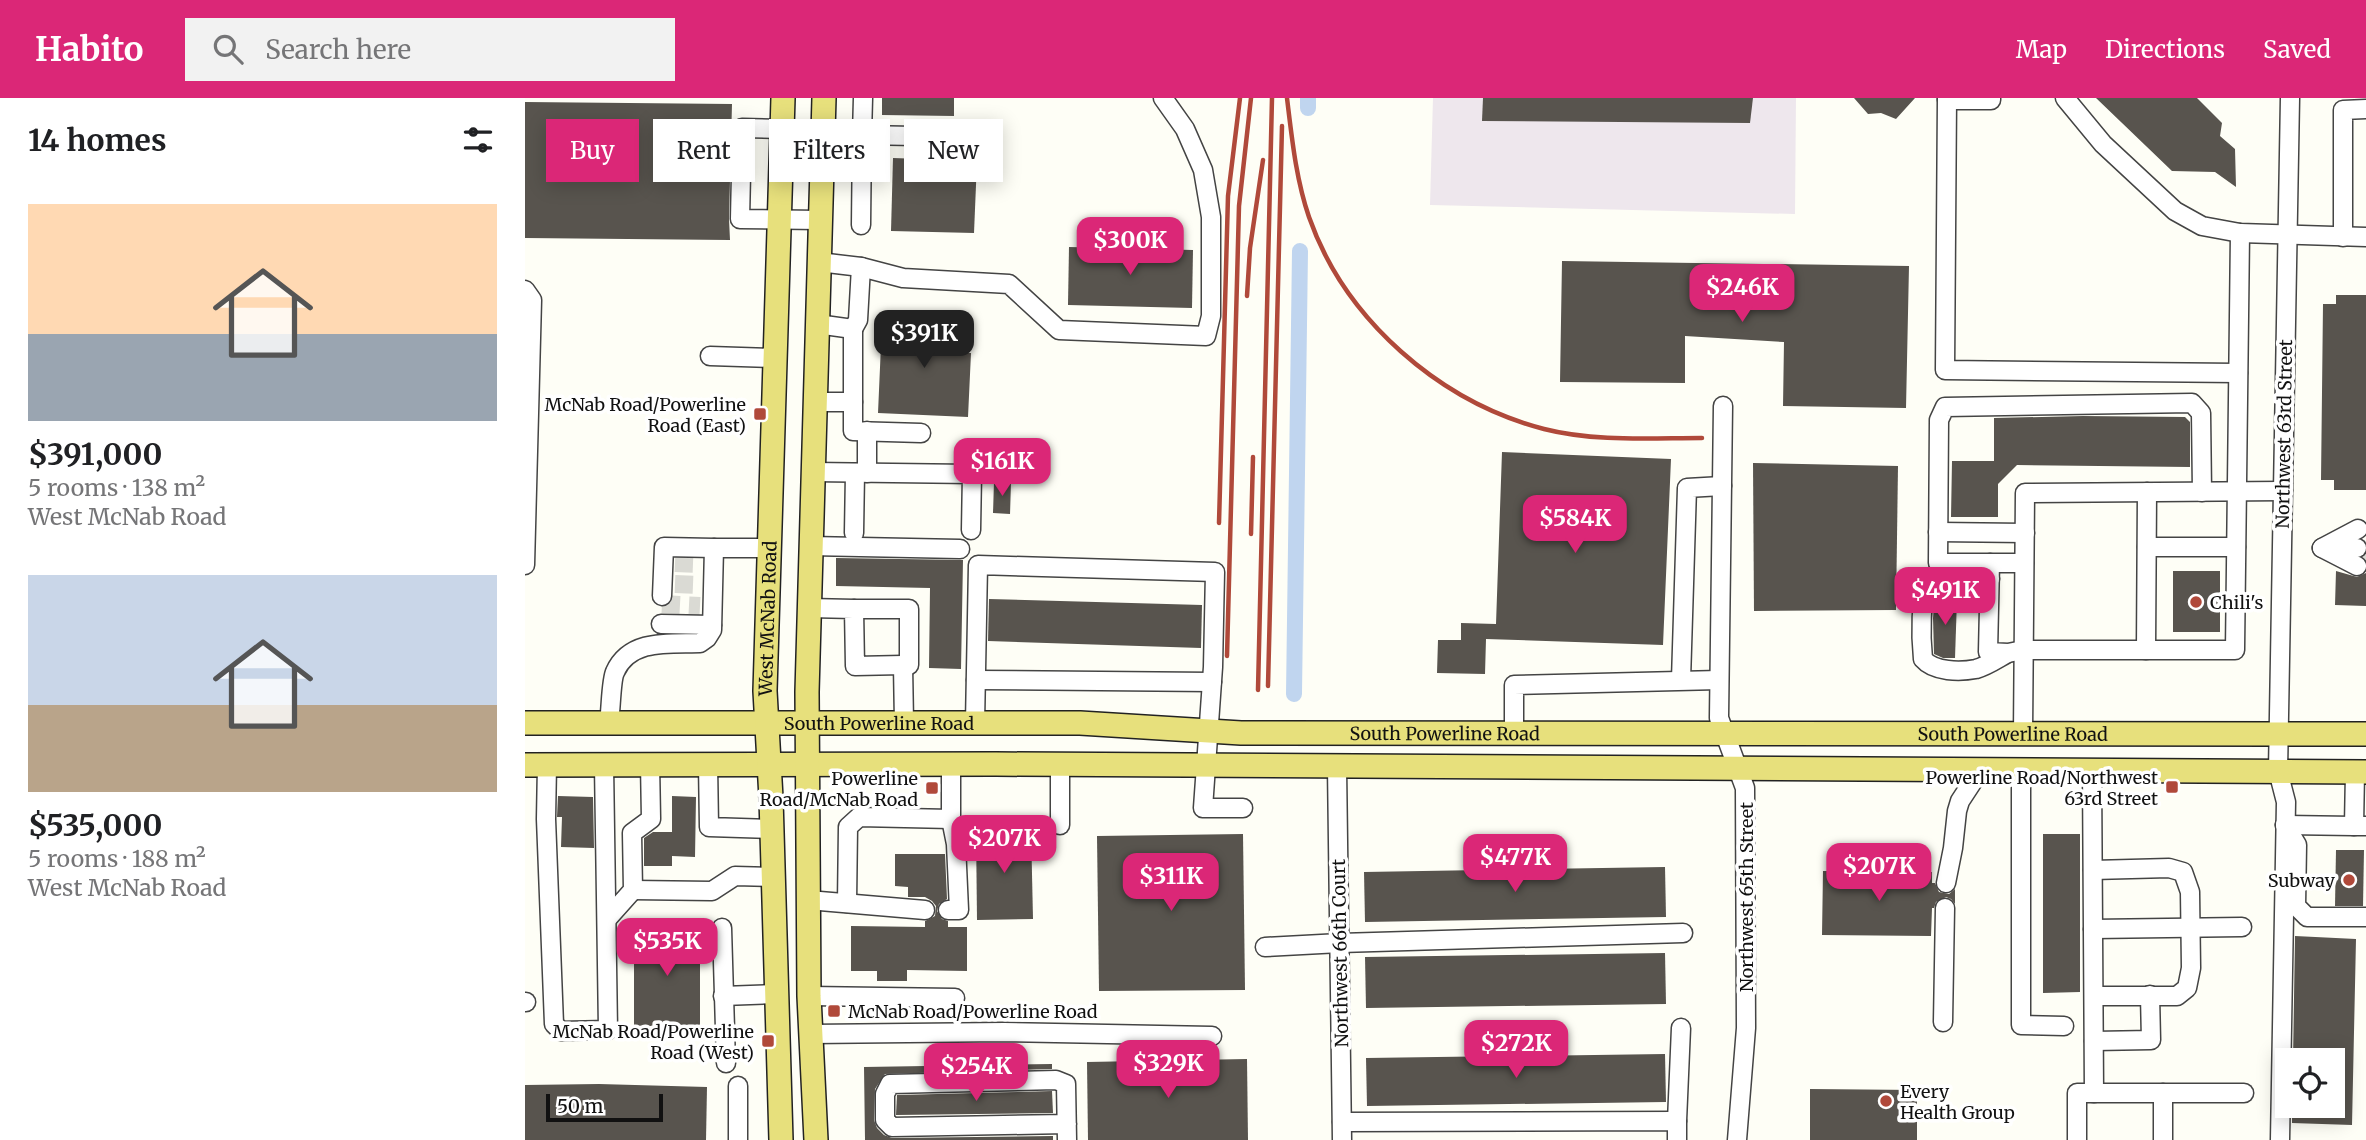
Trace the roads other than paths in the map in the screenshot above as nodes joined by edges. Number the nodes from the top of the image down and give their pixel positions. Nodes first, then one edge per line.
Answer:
1 (783, 98) edge
2 (824, 98) edge
3 (863, 98) edge
4 (1163, 98) edge
5 (1991, 98) edge
6 (2065, 98) edge
7 (2290, 98) edge
8 (1947, 99) edge
9 (2366, 109) edge
10 (782, 119) edge
11 (823, 119) edge
12 (862, 119) edge
13 (769, 129) edge
14 (781, 182) edge
15 (821, 182) edge
16 (861, 182) edge
17 (780, 220) junction
18 (820, 220) junction
19 (861, 225) dead end
20 (2240, 233) junction
21 (2287, 236) junction
22 (2343, 237) junction
23 (2366, 237) edge
24 (819, 262) junction
25 (860, 267) junction
26 (525, 290) edge
27 (817, 324) junction
28 (853, 329) junction
29 (710, 356) dead end
30 (775, 358) junction
31 (2238, 373) junction
32 (815, 402) junction
33 (853, 402) junction
34 (1723, 406) dead end
35 (527, 429) edge
36 (867, 431) junction
37 (921, 433) dead end
38 (813, 472) junction
39 (861, 473) junction
40 (1722, 486) junction
41 (2283, 491) junction
42 (2147, 492) junction
43 (2202, 492) junction
44 (2237, 492) junction
45 (971, 530) dead end
46 (1938, 532) junction
47 (854, 533) dead end
48 (2025, 533) junction
49 (810, 547) junction
50 (2147, 547) junction
51 (2236, 547) junction
52 (770, 548) junction
53 (2322, 548) joint
54 (960, 549) dead end
55 (709, 559) junction
56 (2024, 564) junction
57 (525, 565) edge
58 (1990, 571) junction
59 (664, 600) junction
60 (809, 608) junction
61 (854, 609) junction
62 (712, 625) junction
63 (660, 645) junction
64 (2146, 650) junction
65 (2016, 652) junction
66 (903, 665) junction
67 (976, 680) junction
68 (1681, 680) junction
69 (1719, 680) junction
70 (1212, 682) junction
71 (610, 722) junction
72 (767, 722) junction
73 (807, 722) junction
74 (525, 723) edge
75 (904, 723) junction
76 (975, 723) junction
77 (1208, 732) junction
78 (1514, 732) junction
79 (1725, 733) junction
80 (2023, 734) junction
81 (2366, 734) edge
82 (2279, 736) junction
83 (650, 764) junction
84 (708, 764) junction
85 (536, 765) edge
86 (604, 765) junction
87 (769, 765) junction
88 (807, 765) junction
89 (951, 765) junction
90 (1060, 765) junction
91 (1205, 766) junction
92 (1337, 766) junction
93 (1738, 768) junction
94 (1981, 769) junction
95 (2021, 769) junction
96 (2092, 769) junction
97 (2278, 771) junction
98 (2360, 772) edge
99 (1243, 808) dead end
100 (951, 819) junction
101 (1061, 825) dead end
102 (2285, 825) junction
103 (2360, 826) edge
104 (772, 829) junction
105 (2093, 870) junction
106 (773, 877) junction
107 (1946, 883) dead end
108 (633, 890) junction
109 (808, 900) junction
110 (847, 903) junction
111 (1945, 908) dead end
112 (925, 910) dead end
113 (948, 911) dead end
114 (2366, 917) edge
115 (608, 918) junction
116 (2242, 926) dead end
117 (2190, 927) junction
118 (722, 928) dead end
119 (2093, 929) junction
120 (1683, 933) dead end
121 (1340, 943) junction
122 (1265, 947) dead end
123 (775, 995) junction
124 (2150, 995) junction
125 (723, 996) junction
126 (809, 996) junction
127 (2094, 996) junction
128 (955, 998) dead end
129 (1943, 1022) dead end
130 (2064, 1026) dead end
131 (1681, 1028) dead end
132 (811, 1034) junction
133 (1212, 1036) dead end
134 (2094, 1041) junction
135 (726, 1063) dead end
136 (738, 1086) dead end
137 (2094, 1093) junction
138 (2163, 1093) junction
139 (2244, 1093) dead end
140 (1677, 1121) junction
141 (1342, 1131) edge
142 (1067, 1132) edge
143 (738, 1140) edge
144 (781, 1140) edge
145 (816, 1140) edge
146 (1677, 1140) edge
147 (1737, 1140) edge
148 (2077, 1140) edge
149 (2163, 1140) edge
150 (2280, 1140) edge

1 - 10 main road, West McNab Road
2 - 11 main road
3 - 12 street
4 - 25 street
5 - 8 street
6 - 20 street
7 - 21 street, Northwest 63rd Street
8 - 31 street
9 - 22 street
13 - 17 street
14 - 17 main road, West McNab Road
15 - 18 main road
16 - 19 street
17 - 18 street
17 - 30 main road, West McNab Road
18 - 24 main road
20 - 21 street
20 - 31 street
21 - 22 street
21 - 41 street, Northwest 63rd Street
22 - 23 street
24 - 25 street
24 - 27 main road
25 - 28 street
26 - 35 street
27 - 28 street
27 - 32 main road
28 - 33 street
29 - 30 street
30 - 52 main road, West McNab Road
31 - 44 street
32 - 33 street
32 - 38 main road
33 - 36 street
34 - 40 street, Northwest 65th Street
35 - 57 street
36 - 37 street
36 - 39 street
38 - 39 street
38 - 49 main road
39 - 45 street
39 - 47 street
40 - 68 street
40 - 69 street, Northwest 65th Street
41 - 44 street
41 - 82 street, Northwest 63rd Street
42 - 43 street
42 - 48 street
42 - 50 street
43 - 44 street
43 - 46 street
44 - 51 street
46 - 48 street
46 - 58 street
48 - 56 street
49 - 54 street
49 - 60 main road
50 - 51 street
50 - 64 street
51 - 64 street
52 - 55 street
52 - 72 main road, West McNab Road
53 - 53 street
55 - 59 street
55 - 62 street
56 - 58 street
56 - 65 street
58 - 65 street
58 - 65 street
59 - 62 street
59 - 63 street
60 - 61 street
60 - 73 main road
61 - 66 street
61 - 66 street
62 - 63 street
63 - 71 street
64 - 65 street
65 - 80 street
66 - 75 street
67 - 70 street
67 - 70 street
67 - 76 street
68 - 69 street
68 - 78 street
69 - 79 street, Northwest 65th Street
70 - 77 street
71 - 72 main road, South Powerline Road
71 - 74 main road, South Powerline Road
72 - 73 main road, South Powerline Road
72 - 87 main road, West McNab Road
73 - 75 main road, South Powerline Road
73 - 88 main road
75 - 76 main road, South Powerline Road
76 - 77 main road, South Powerline Road
77 - 78 main road, South Powerline Road
77 - 91 street
78 - 79 main road, South Powerline Road
79 - 80 main road, South Powerline Road
79 - 93 street, Northwest 65th Street
80 - 82 main road, South Powerline Road
81 - 82 main road, South Powerline Road
82 - 97 street, Northwest 63rd Street
83 - 84 main road, South Powerline Road
83 - 86 main road, South Powerline Road
83 - 108 street
84 - 87 main road, South Powerline Road
84 - 104 street
85 - 86 main road, South Powerline Road
85 - 115 street
86 - 115 street
87 - 88 main road, South Powerline Road
87 - 104 main road, West McNab Road
88 - 89 main road, South Powerline Road
88 - 109 main road
89 - 90 main road, South Powerline Road
89 - 100 street
90 - 91 main road, South Powerline Road
90 - 101 street
91 - 92 main road, South Powerline Road
91 - 99 street
92 - 93 main road, South Powerline Road
92 - 121 street, Northwest 66th Court
93 - 94 main road, South Powerline Road
93 - 147 street, Northwest 65th Street
94 - 95 main road, South Powerline Road
94 - 107 street
95 - 96 main road, South Powerline Road
95 - 130 street
96 - 97 main road, South Powerline Road
96 - 105 street
97 - 98 main road, South Powerline Road
97 - 102 street, Northwest 63rd Street
98 - 103 street
100 - 110 street
100 - 113 street
102 - 103 street
102 - 114 street
102 - 150 street
104 - 106 main road, West McNab Road
105 - 117 street
105 - 119 street
106 - 108 street
106 - 123 main road, West McNab Road
108 - 115 street
109 - 110 street
109 - 126 main road
110 - 112 street
111 - 129 street
116 - 117 street
117 - 119 street
117 - 124 street
118 - 125 street
119 - 127 street
120 - 121 street
121 - 122 street
121 - 141 street, Northwest 66th Court
123 - 125 street
123 - 144 main road, West McNab Road
124 - 127 street
124 - 134 street
125 - 135 street
126 - 128 street
126 - 132 main road
127 - 134 street
131 - 140 street
132 - 133 street
132 - 145 main road
134 - 137 street
136 - 143 street
137 - 138 street
137 - 148 street
138 - 139 street
138 - 149 street
140 - 141 street
140 - 146 street
142 - 142 street

